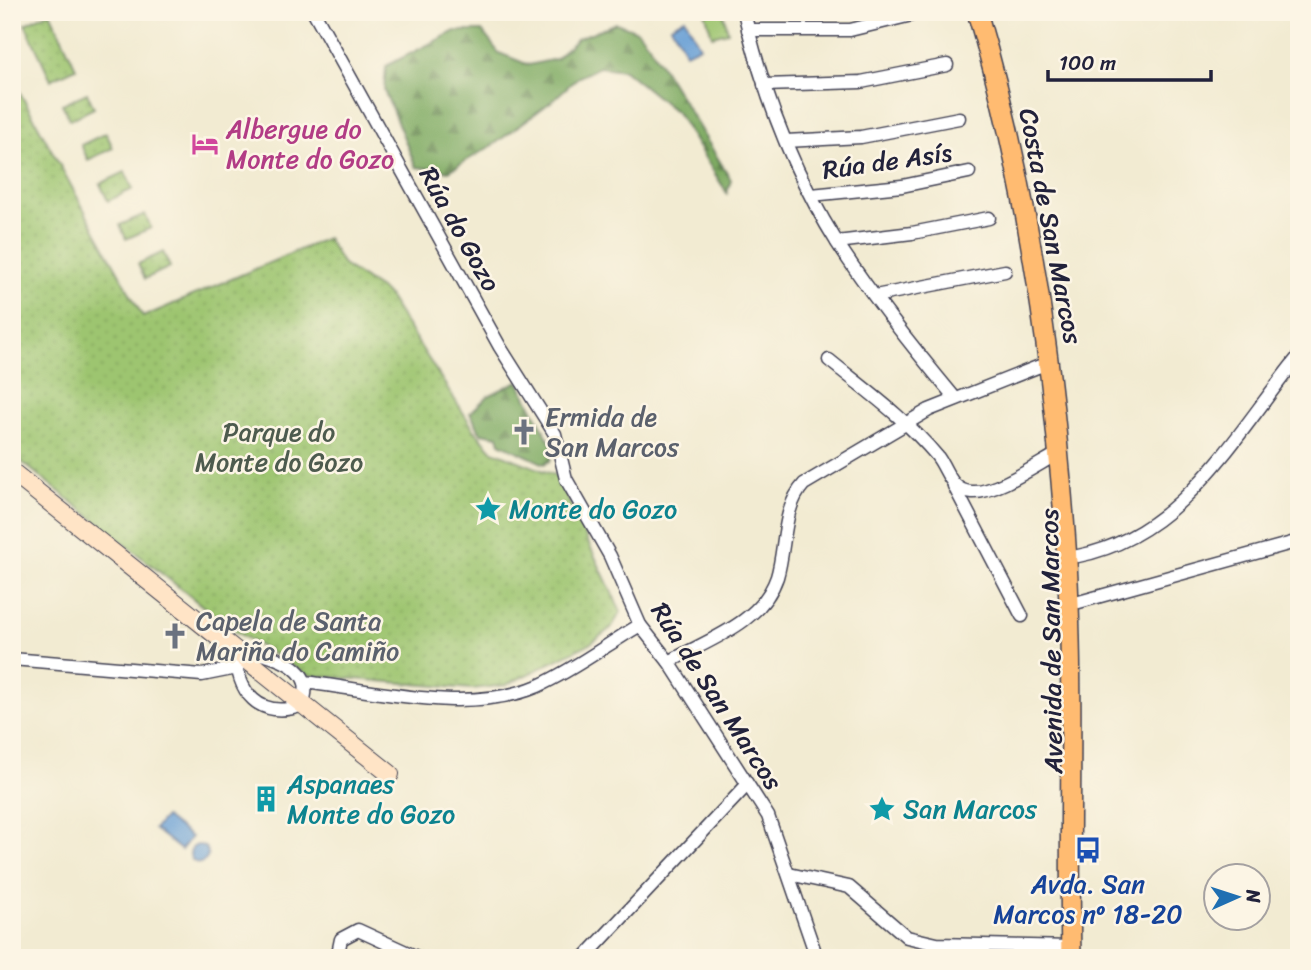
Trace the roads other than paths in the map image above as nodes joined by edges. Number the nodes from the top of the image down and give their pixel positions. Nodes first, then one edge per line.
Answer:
1 (314, 12) edge
2 (744, 12) edge
3 (924, 12) edge
4 (977, 12) edge
5 (990, 12) edge
6 (748, 30) junction
7 (947, 65) dead end
8 (764, 85) junction
9 (959, 118) dead end
10 (786, 141) junction
11 (969, 172) dead end
12 (811, 195) junction
13 (989, 218) dead end
14 (837, 242) junction
15 (1005, 271) dead end
16 (1052, 287) junction
17 (875, 296) junction
18 (1299, 356) edge
19 (829, 360) dead end
20 (1046, 370) junction
21 (955, 398) junction
22 (908, 423) junction
23 (1067, 446) junction
24 (564, 467) joint
25 (12, 472) edge
26 (953, 485) junction
27 (1065, 519) junction
28 (1299, 541) edge
29 (1078, 556) junction
30 (1079, 602) junction
31 (1022, 616) dead end
32 (640, 625) junction
33 (12, 659) edge
34 (237, 659) junction
35 (669, 662) junction
36 (304, 682) junction
37 (303, 705) junction
38 (1069, 719) junction
39 (390, 774) dead end
40 (747, 785) junction
41 (789, 874) junction
42 (1075, 955) edge
43 (337, 958) edge
44 (419, 958) edge
45 (584, 958) edge
46 (817, 958) edge

1 - 24 street, Rúa do Gozo
2 - 6 street
3 - 6 street
4 - 20 main road, Costa de San Marcos
5 - 16 main road, Costa de San Marcos
6 - 8 street
7 - 8 street
8 - 10 street
9 - 10 street
10 - 12 street
11 - 12 street, Rúa de Asís
12 - 14 street
13 - 14 street
14 - 17 street
15 - 17 street
16 - 20 main road
16 - 23 main road, Costa de San Marcos
17 - 21 street
18 - 29 street
19 - 22 street
20 - 21 street
20 - 23 main road
21 - 22 street
22 - 26 street
22 - 35 street
23 - 26 street
23 - 27 main road, Avenida de San Marcos
23 - 29 main road, Avenida de San Marcos
24 - 32 street, Rúa de San Marcos
25 - 34 street
26 - 31 street
27 - 30 main road
27 - 38 main road, Avenida de San Marcos
28 - 30 street
29 - 30 main road, Avenida de San Marcos
30 - 38 main road
30 - 42 main road, Avenida de San Marcos
32 - 35 street, Rúa de San Marcos
32 - 36 street
33 - 34 street
34 - 36 street
34 - 37 street
34 - 37 street
35 - 40 street, Rúa de San Marcos
36 - 37 street
37 - 39 street
38 - 42 main road, Avenida de San Marcos
40 - 41 street, Rúa de San Marcos
40 - 45 street
41 - 42 street
41 - 46 street, Rúa de San Marcos
43 - 44 street

